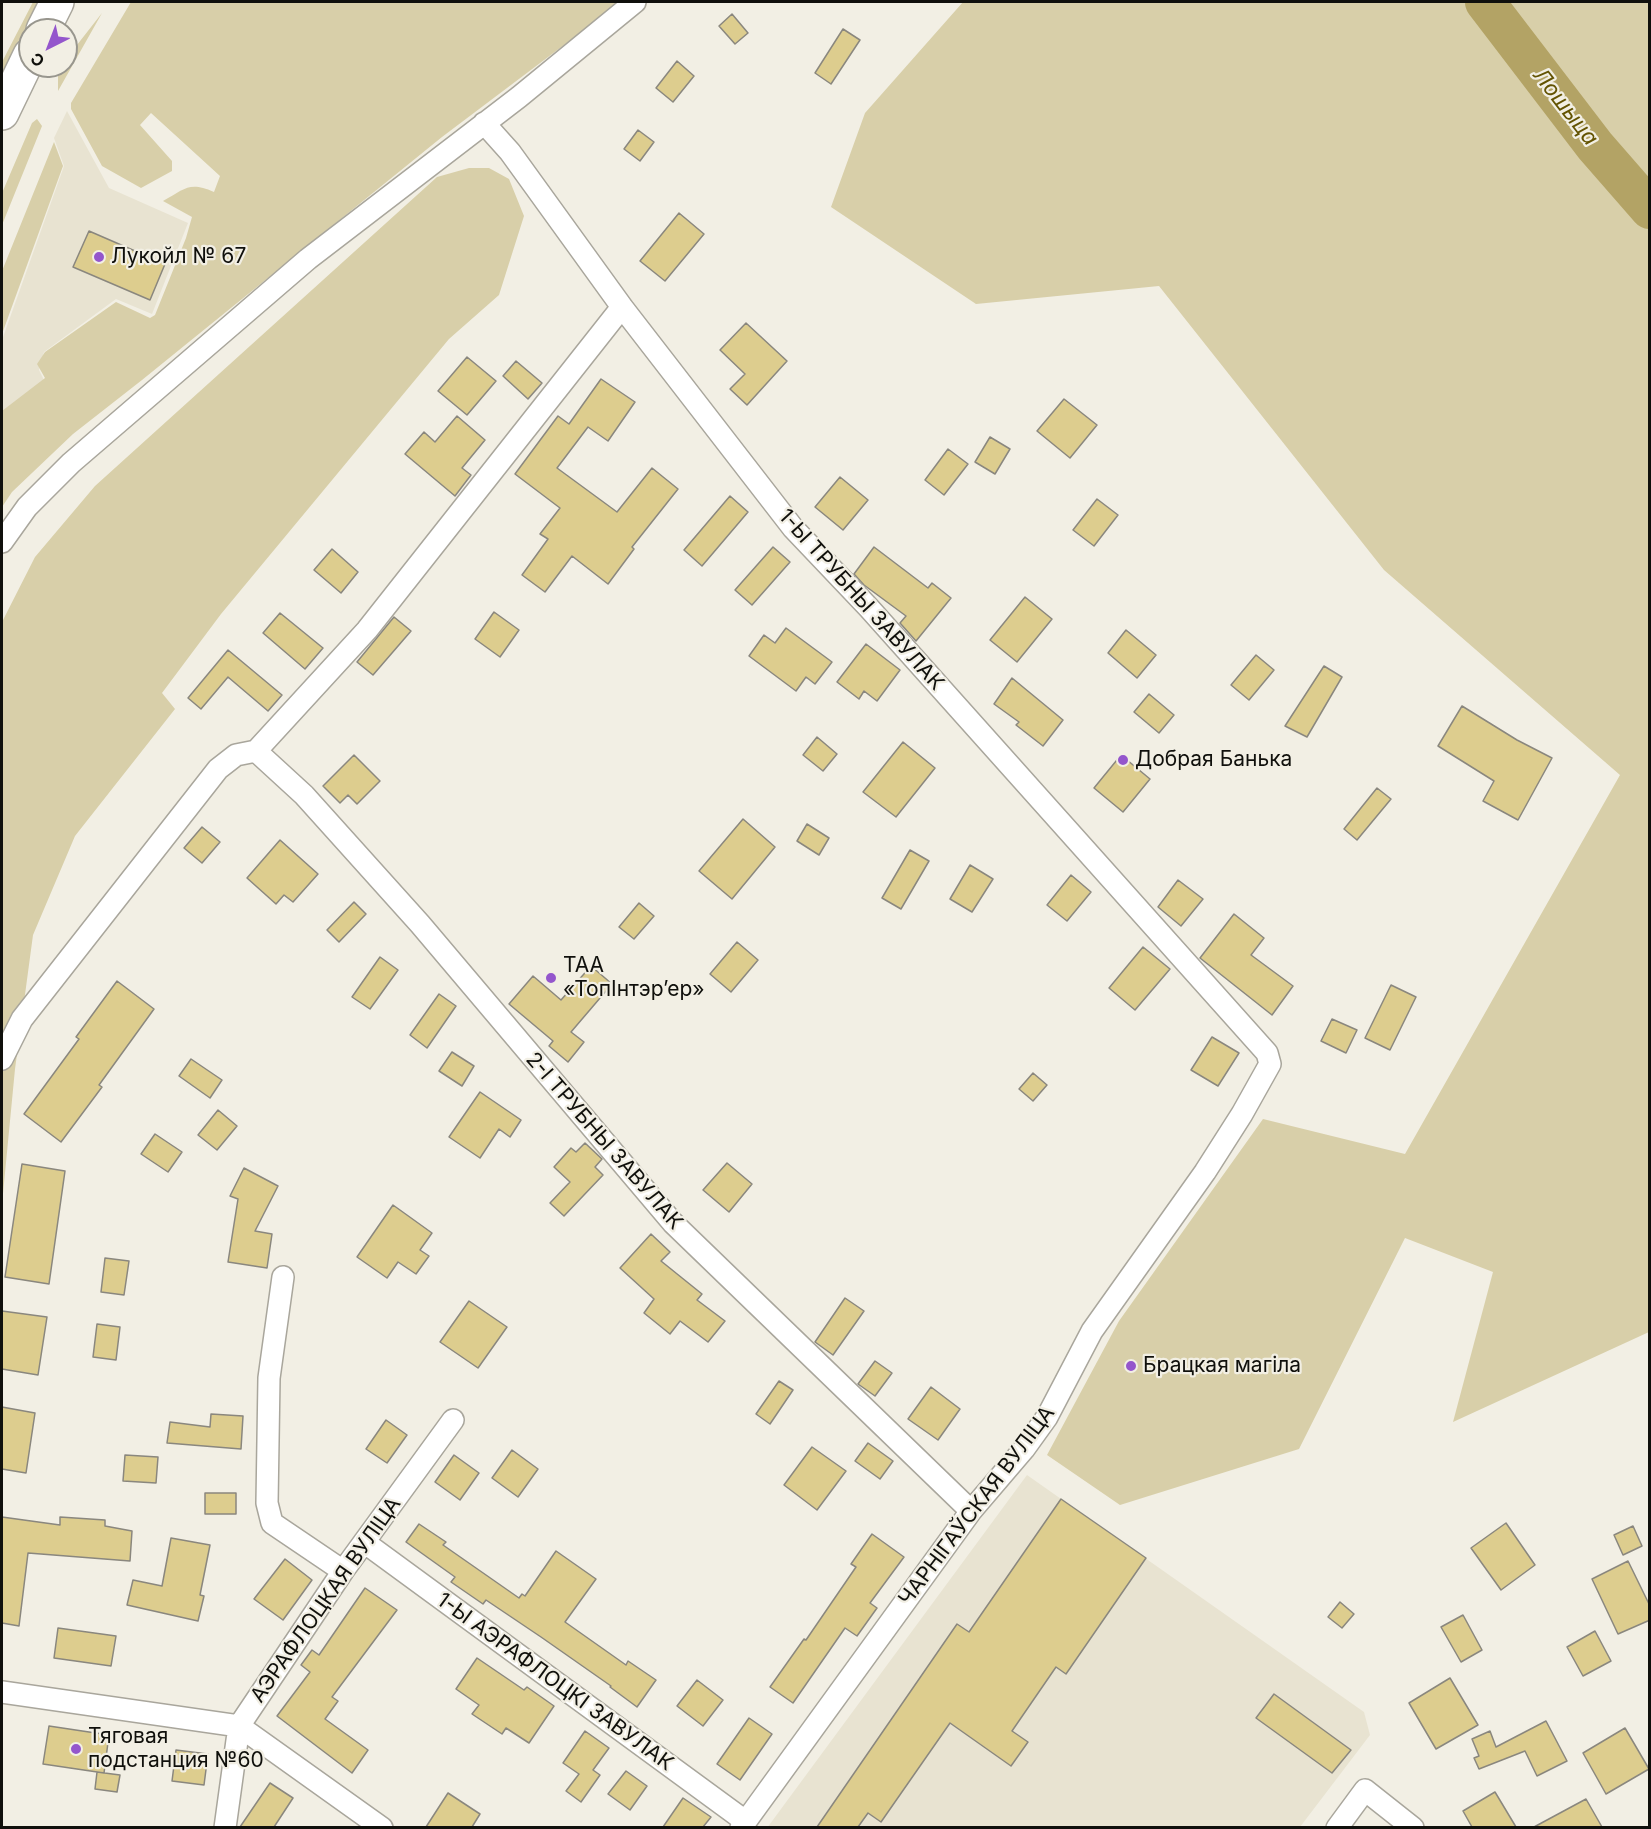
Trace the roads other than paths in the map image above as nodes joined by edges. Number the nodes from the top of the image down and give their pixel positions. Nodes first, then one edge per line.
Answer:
1 (57, 2) edge
2 (635, 2) edge
3 (49, 18) edge
4 (19, 78) edge
5 (2, 113) edge
6 (483, 123) junction
7 (622, 307) junction
8 (2, 542) edge
9 (256, 751) junction
10 (1267, 1053) joint
11 (2, 1059) edge
12 (282, 1277) dead end
13 (453, 1420) dead end
14 (971, 1511) junction
15 (364, 1542) junction
16 (344, 1572) junction
17 (2, 1692) edge
18 (239, 1726) junction
19 (743, 1824) edge
20 (225, 1827) edge
21 (382, 1827) edge
22 (1337, 1827) edge
23 (1413, 1827) edge

1 - 3 main road
2 - 6 street
4 - 5 main road
6 - 7 street, 1-Ы ТРУБНЫ ЗАВУЛАК
6 - 8 street
7 - 9 street
7 - 10 street, 1-Ы ТРУБНЫ ЗАВУЛАК
9 - 11 street
9 - 14 street, 2-І ТРУБНЫ ЗАВУЛАК
10 - 14 street, ЧАРНІГАЎСКАЯ ВУЛІЦА
12 - 16 street
13 - 15 street, АЭРАФЛОЦКАЯ ВУЛІЦА
14 - 19 street, ЧАРНІГАЎСКАЯ ВУЛІЦА
15 - 16 street, АЭРАФЛОЦКАЯ ВУЛІЦА
15 - 19 street, 1-Ы АЭРАФЛОЦКІ ЗАВУЛАК
16 - 18 street, АЭРАФЛОЦКАЯ ВУЛІЦА
17 - 18 street
18 - 20 street, АЭРАФЛОЦКАЯ ВУЛІЦА
18 - 21 street
22 - 23 street

